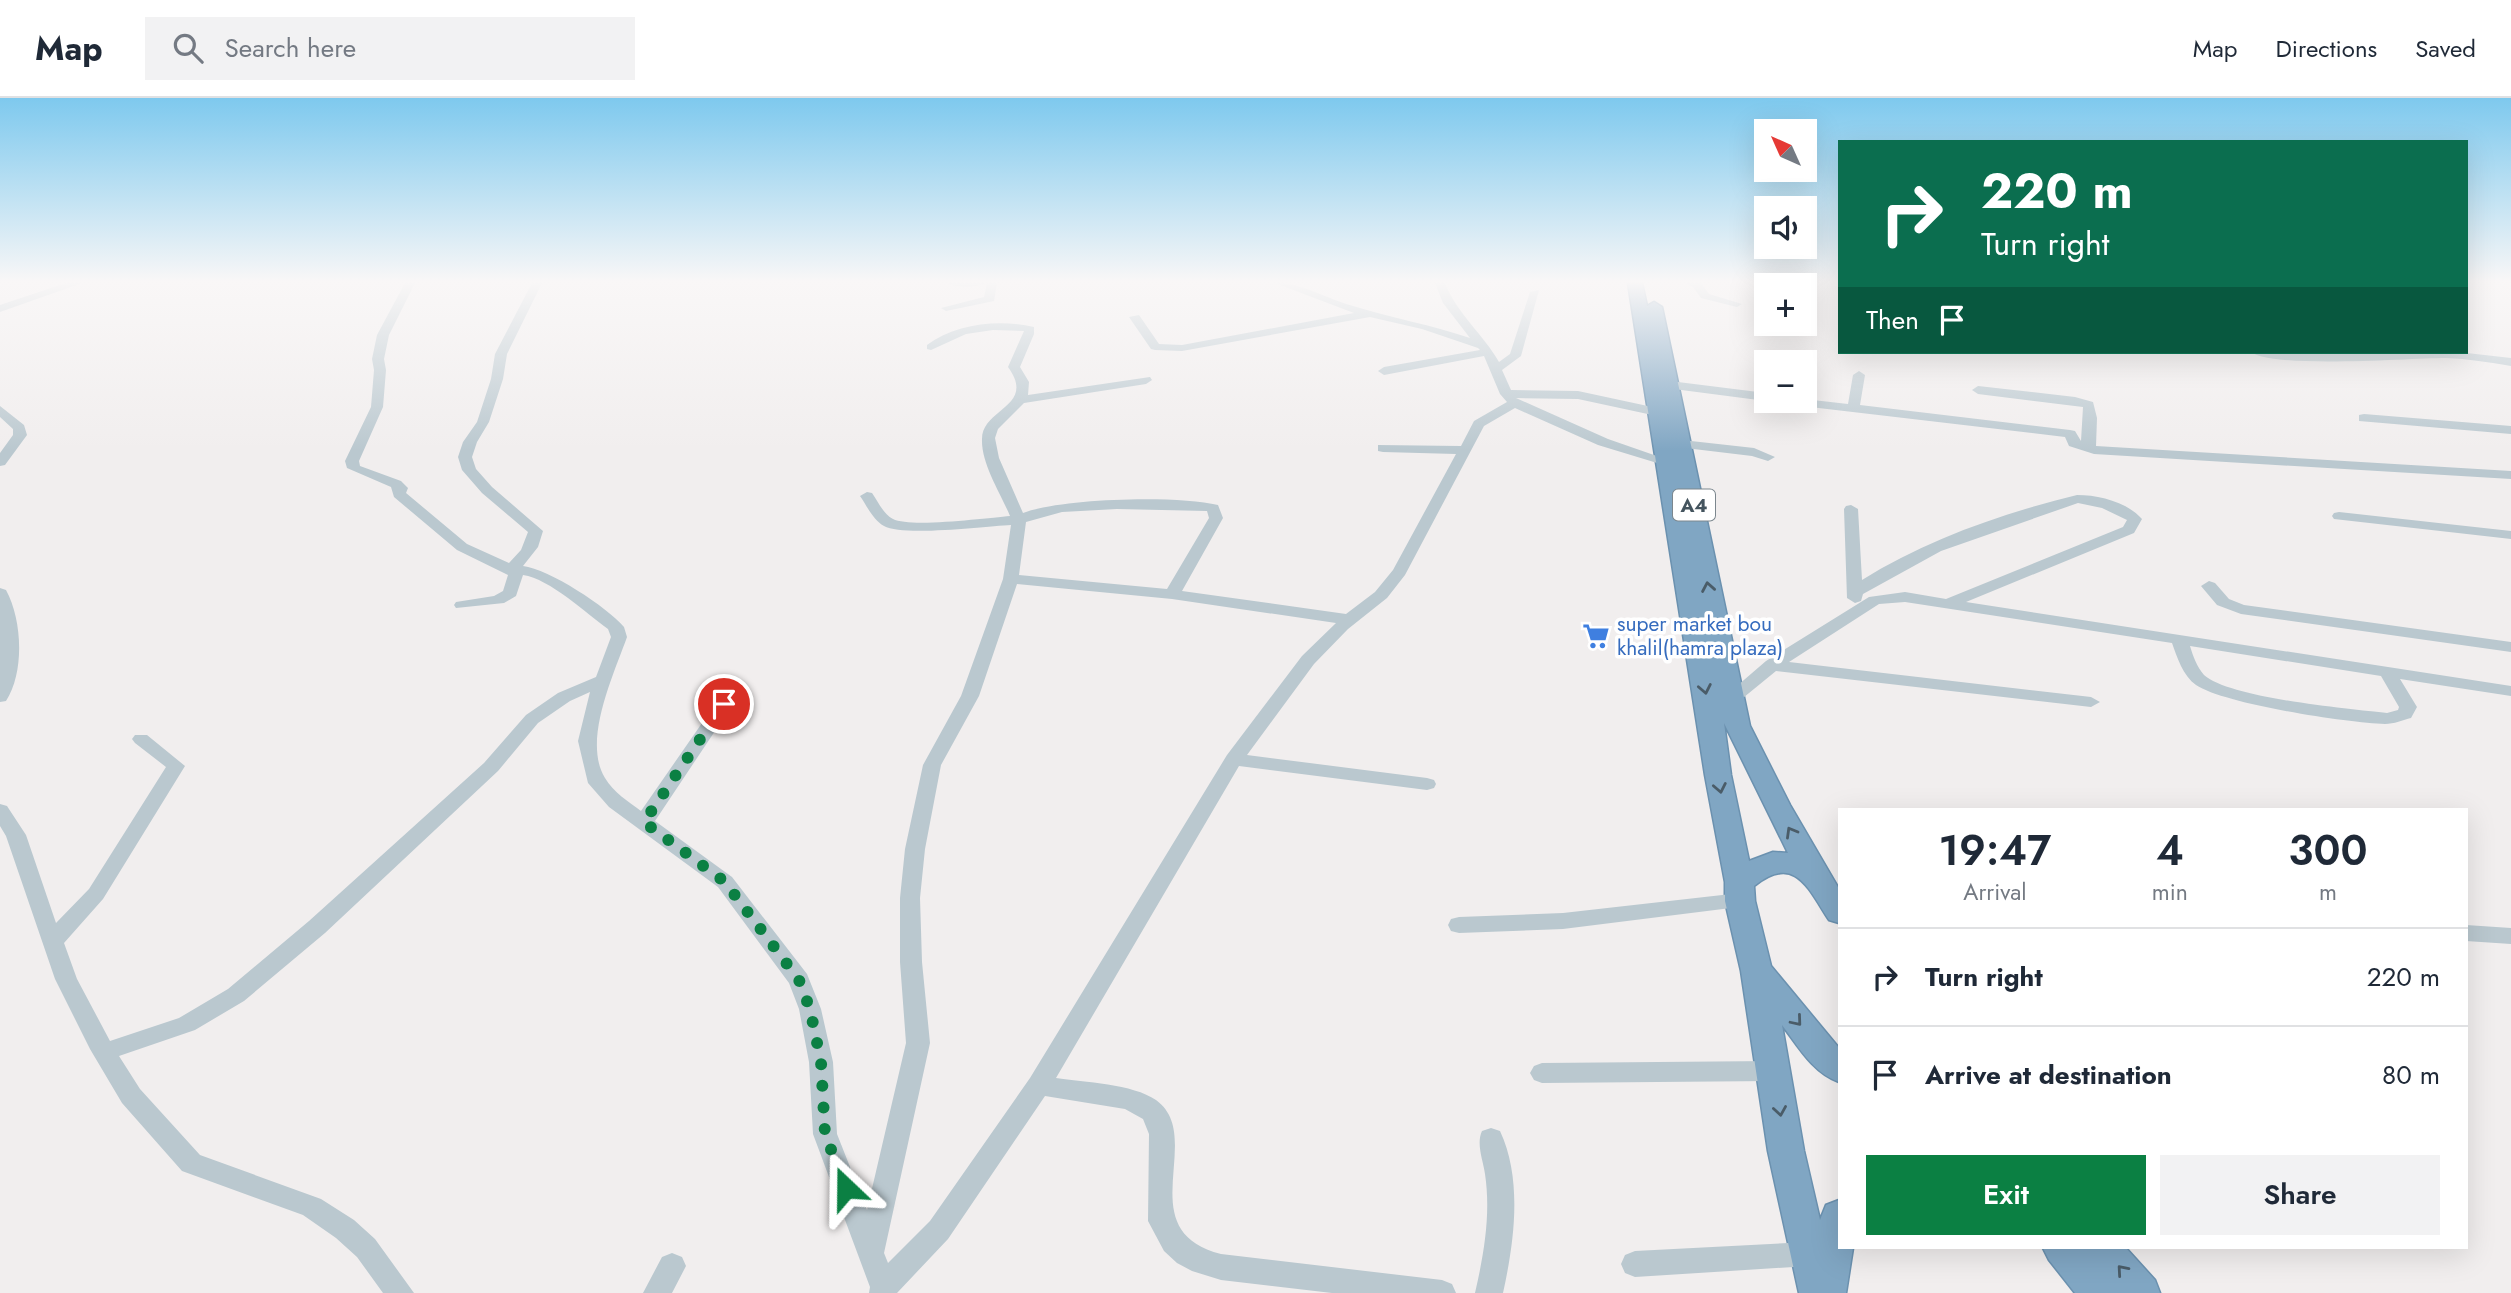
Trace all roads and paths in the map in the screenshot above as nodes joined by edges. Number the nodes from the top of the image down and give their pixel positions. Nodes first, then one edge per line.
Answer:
1 (382, 339) edge
2 (509, 339) edge
3 (941, 339) edge
4 (1028, 339) edge
5 (1150, 339) edge
6 (1241, 339) edge
7 (1458, 339) edge
8 (1476, 339) edge
9 (1521, 339) edge
10 (1645, 339) edge
11 (1661, 339) edge
12 (931, 347) dead end
13 (1485, 349) junction
14 (2285, 354) edge
15 (2511, 362) edge
16 (1496, 369) junction
17 (1384, 371) dead end
18 (1858, 375) dead end
19 (1146, 380) dead end
20 (1670, 385) junction
21 (1978, 390) dead end
22 (1754, 396) edge
23 (1510, 399) junction
24 (1020, 400) junction
25 (1817, 404) edge
26 (1853, 408) junction
27 (0, 410) edge
28 (1657, 412) junction
29 (2364, 418) dead end
30 (2511, 430) edge
31 (1383, 448) dead end
32 (2087, 449) junction
33 (1464, 450) junction
34 (5, 451) edge
35 (1674, 453) junction
36 (1768, 457) dead end
37 (0, 461) edge
38 (2511, 475) edge
39 (867, 496) dead end
40 (1851, 509) dead end
41 (2339, 516) dead end
42 (1019, 520) junction
43 (2511, 535) edge
44 (511, 569) junction
45 (1011, 579) junction
46 (2208, 586) dead end
47 (1856, 591) junction
48 (0, 593) edge
49 (1172, 594) junction
50 (1951, 602) junction
51 (462, 604) dead end
52 (1850, 615) junction
53 (1351, 620) junction
54 (2178, 638) junction
55 (2511, 648) edge
56 (1773, 665) junction
57 (2388, 671) junction
58 (603, 681) junction
59 (2511, 691) edge
60 (0, 696) edge
61 (1732, 698) junction
62 (2091, 702) dead end
63 (724, 704) dead end
64 (141, 739) dead end
65 (1234, 760) junction
66 (1427, 784) dead end
67 (0, 811) edge
68 (644, 822) junction
69 (1812, 871) junction
70 (1739, 892) junction
71 (1838, 910) edge
72 (1459, 925) dead end
73 (2468, 933) edge
74 (2511, 936) edge
75 (52, 942) junction
76 (1757, 971) junction
77 (103, 1052) junction
78 (1838, 1067) edge
79 (1773, 1070) junction
80 (1542, 1073) dead end
81 (1039, 1085) junction
82 (1491, 1139) dead end
83 (1838, 1223) edge
84 (2063, 1249) edge
85 (2103, 1249) edge
86 (871, 1252) junction
87 (1809, 1254) junction
88 (1635, 1264) dead end
89 (672, 1266) dead end
90 (883, 1290) edge
91 (400, 1293) edge
92 (657, 1293) edge
93 (1442, 1293) edge
94 (1489, 1293) edge
95 (1818, 1293) edge
96 (1827, 1293) edge
97 (2099, 1293) edge
98 (2141, 1293) edge

1 - 44 street
2 - 44 street
3 - 12 street
4 - 24 street
5 - 6 street
7 - 13 street
8 - 13 street
9 - 16 street
10 - 28 highway, A4
11 - 20 highway, A4
13 - 16 street
13 - 17 street
14 - 15 street
16 - 23 street
18 - 26 street
19 - 24 street
20 - 22 street
20 - 35 highway, A4
21 - 32 street
23 - 28 street
23 - 33 street
23 - 35 street
24 - 42 street
25 - 26 street
26 - 32 street
27 - 34 street
28 - 35 highway, A4
29 - 30 street
31 - 33 street
32 - 38 street
33 - 53 street
34 - 37 street
35 - 36 street
61 -> 35 highway, A4
35 -> 70 highway, A4
39 - 42 street
40 - 47 street
41 - 43 street
42 - 45 street
42 - 49 street
44 - 51 street
44 - 58 street
45 - 49 street
45 - 86 street
46 - 55 street
47 - 50 street
47 - 52 street
48 - 60 street
49 - 53 street
50 - 52 street
50 - 54 street
52 - 56 street
53 - 65 street
54 - 57 street
54 - 57 street
56 - 61 street
56 - 62 street
57 - 59 street
58 - 68 street
58 - 77 street
69 -> 61 highway, A4
63 - 68 street
64 - 75 street
65 - 66 street
65 - 81 street
67 - 75 street
68 - 86 street
69 - 70 highway
69 - 71 highway, A4
70 - 72 street
70 - 76 highway, A4
73 - 74 street
75 - 77 street
76 -> 78 highway, A4
76 - 79 highway
77 - 91 street
79 - 80 street
79 -> 87 highway
81 - 90 street
81 - 93 street
82 - 94 street
83 - 96 highway
84 - 97 highway
98 -> 85 highway
86 - 90 street
87 - 88 street
87 - 95 highway
89 - 92 street

